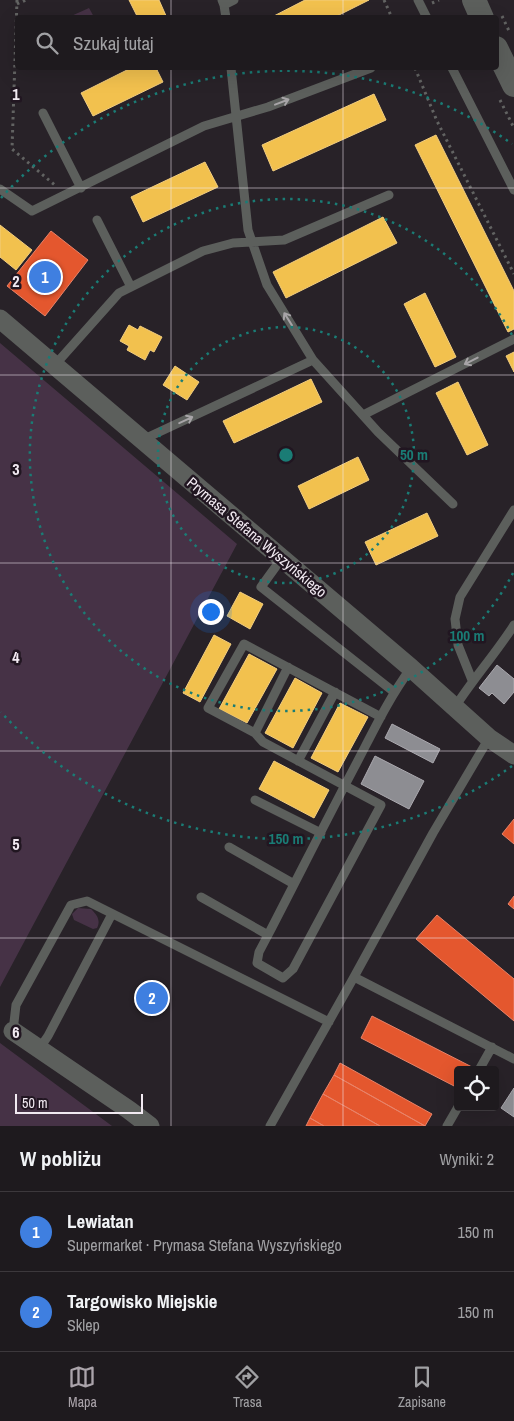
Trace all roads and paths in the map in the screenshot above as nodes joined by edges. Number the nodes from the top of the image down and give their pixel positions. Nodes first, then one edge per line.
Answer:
1 (26, 0) edge
2 (234, 0) edge
3 (384, 0) edge
4 (418, 0) edge
5 (474, 0) edge
6 (17, 2) edge
7 (223, 2) edge
8 (17, 15) edge
9 (225, 15) edge
10 (391, 15) edge
11 (426, 15) edge
12 (481, 15) edge
13 (499, 54) edge
14 (15, 61) edge
15 (231, 70) edge
16 (366, 70) edge
17 (416, 70) edge
18 (453, 70) edge
19 (514, 86) edge
20 (43, 112) dead end
21 (236, 116) junction
22 (0, 188) edge
23 (81, 188) junction
24 (514, 190) edge
25 (67, 195) junction
26 (389, 195) dead end
27 (97, 220) dead end
28 (251, 242) junction
29 (514, 274) edge
30 (131, 287) junction
31 (0, 319) edge
32 (514, 339) edge
33 (313, 360) junction
34 (54, 366) junction
35 (363, 416) junction
36 (142, 440) junction
37 (453, 504) dead end
38 (514, 510) edge
39 (282, 558) junction
40 (514, 625) edge
41 (288, 667) junction
42 (411, 668) junction
43 (472, 680) junction
44 (335, 692) junction
45 (394, 692) junction
46 (454, 707) junction
47 (381, 717) junction
48 (254, 733) junction
49 (489, 738) junction
50 (514, 754) edge
51 (298, 761) junction
52 (345, 786) junction
53 (255, 800) dead end
54 (320, 833) junction
55 (229, 847) dead end
56 (294, 884) junction
57 (201, 897) dead end
58 (112, 914) junction
59 (268, 935) junction
60 (354, 977) junction
61 (329, 1022) junction
62 (13, 1031) joint
63 (492, 1048) junction
64 (39, 1049) junction
65 (514, 1059) edge
66 (481, 1066) edge
67 (456, 1111) edge
68 (150, 1126) edge
69 (270, 1126) edge
70 (447, 1126) edge

1 - 6 path
2 - 7 lane
3 - 10 path
4 - 11 lane
5 - 12 street
6 - 8 path
7 - 9 lane
13 - 19 street
14 - 25 path
15 - 21 lane
21 -> 16 lane
17 - 29 path
18 - 24 lane
20 - 23 lane
21 - 23 lane
21 - 28 lane
22 - 25 lane
23 - 25 lane
26 - 28 lane
27 - 30 lane
28 - 30 lane
33 -> 28 lane
30 - 34 lane
31 - 34 street, Prymasa Stefana Wyszyńskiego
32 -> 35 lane
33 - 35 lane
36 -> 33 lane
34 - 36 street, Prymasa Stefana Wyszyńskiego
35 - 37 lane
36 - 39 street, Prymasa Stefana Wyszyńskiego
38 - 43 lane
39 - 42 street, Prymasa Stefana Wyszyńskiego
39 - 45 lane
40 - 43 lane
41 - 44 lane
41 - 48 lane
41 - 48 lane
42 - 45 lane
42 - 46 street, Prymasa Stefana Wyszyńskiego
43 - 46 lane
44 - 47 lane
44 - 51 lane
45 - 47 lane
46 - 49 street, Prymasa Stefana Wyszyńskiego
47 - 52 lane
48 - 51 lane
49 - 50 street, Prymasa Stefana Wyszyńskiego
49 - 60 lane
51 - 52 lane
52 - 54 lane
52 - 59 lane
53 - 54 lane
54 - 56 lane
55 - 56 lane
56 - 59 lane
57 - 59 lane
58 - 61 lane
58 - 62 lane
58 - 64 lane
60 - 61 lane
60 - 63 lane
61 - 69 lane
62 - 64 street
63 - 65 lane
63 - 66 lane
64 - 68 street
67 - 70 lane

